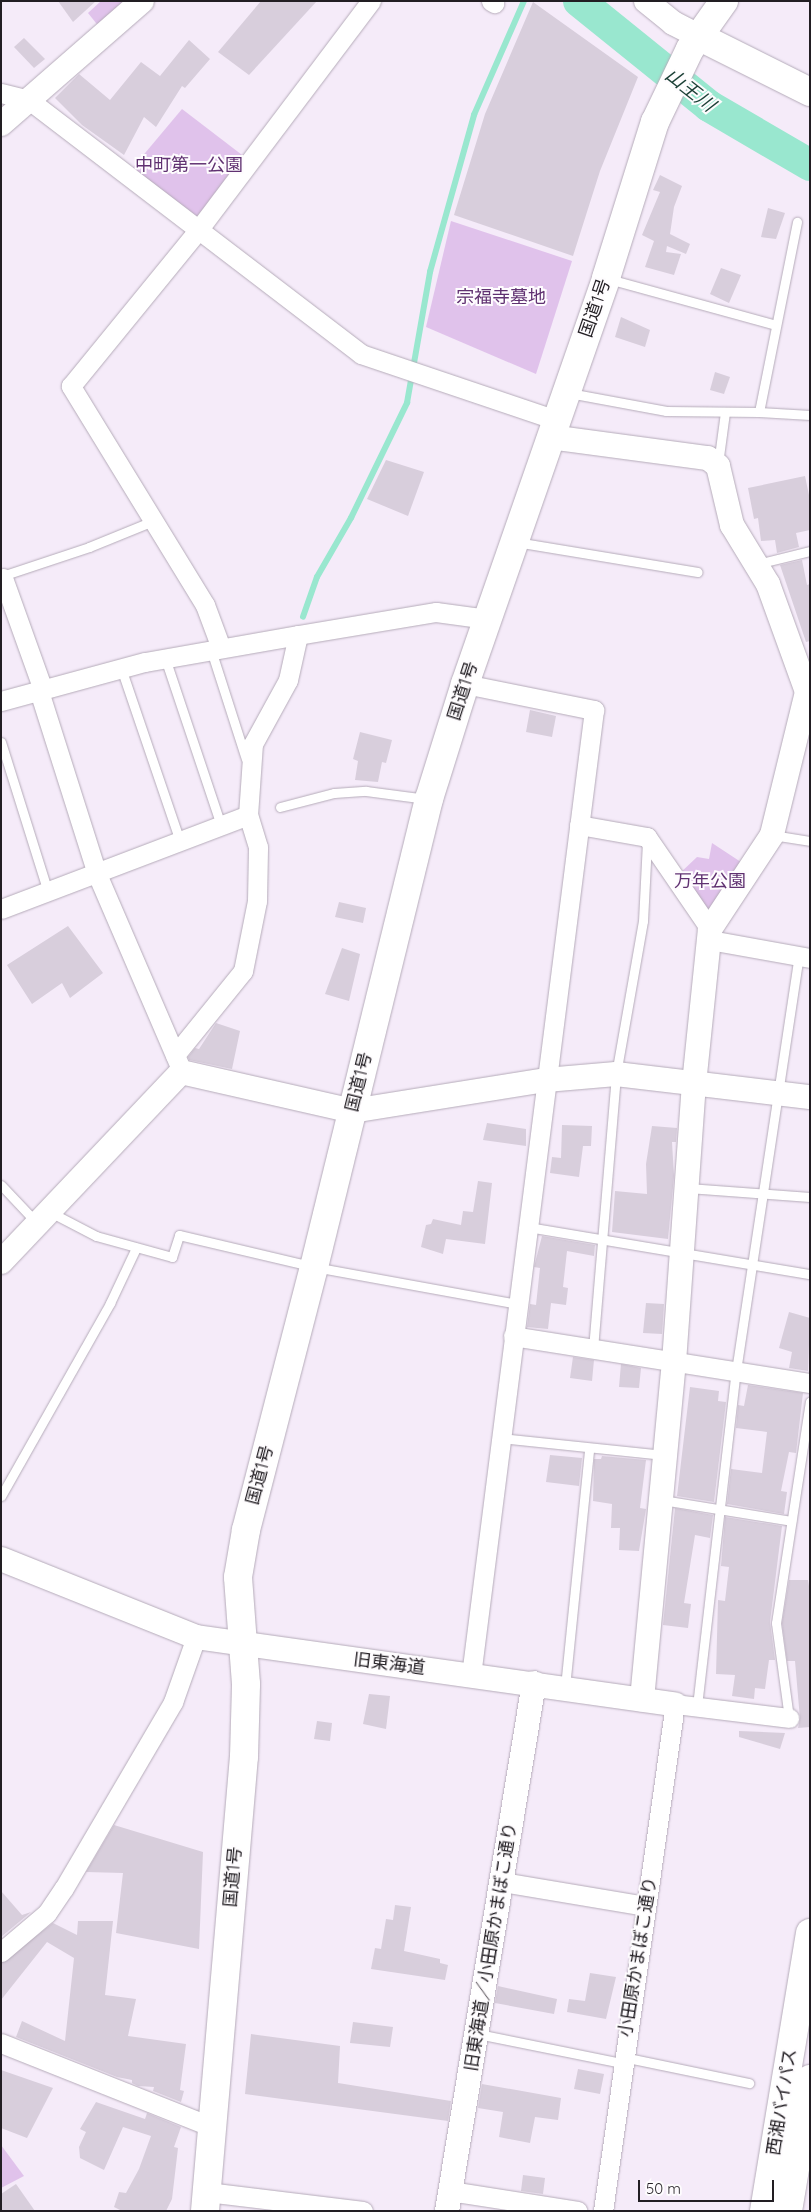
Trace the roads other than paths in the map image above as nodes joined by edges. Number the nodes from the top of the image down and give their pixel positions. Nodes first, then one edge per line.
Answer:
1 (142, 1) edge
2 (371, 1) edge
3 (646, 1) edge
4 (724, 1) edge
5 (695, 43) junction
6 (810, 73) edge
7 (810, 92) edge
8 (1, 93) edge
9 (28, 100) junction
10 (1, 124) edge
11 (797, 222) dead end
12 (199, 229) junction
13 (606, 278) junction
14 (776, 325) junction
15 (566, 392) junction
16 (725, 412) junction
17 (759, 412) junction
18 (810, 415) edge
19 (553, 428) junction
20 (718, 466) junction
21 (153, 521) junction
22 (514, 542) junction
23 (810, 551) edge
24 (756, 564) junction
25 (698, 572) dead end
26 (2, 576) edge
27 (488, 619) junction
28 (298, 635) junction
29 (216, 649) junction
30 (165, 658) junction
31 (804, 666) edge
32 (121, 668) junction
33 (465, 684) junction
34 (40, 689) junction
35 (1, 701) edge
36 (1, 742) edge
37 (251, 773) junction
38 (429, 799) junction
39 (280, 807) dead end
40 (248, 815) junction
41 (221, 825) junction
42 (579, 825) junction
43 (772, 835) junction
44 (647, 837) junction
45 (810, 841) edge
46 (180, 842) junction
47 (97, 874) junction
48 (48, 893) junction
49 (1, 909) edge
50 (710, 935) junction
51 (804, 957) edge
52 (178, 1063) junction
53 (616, 1074) junction
54 (546, 1080) junction
55 (694, 1083) junction
56 (778, 1093) junction
57 (810, 1097) edge
58 (352, 1111) junction
59 (1, 1185) edge
60 (685, 1188) junction
61 (761, 1193) junction
62 (810, 1197) edge
63 (44, 1218) junction
64 (528, 1227) junction
65 (603, 1239) junction
66 (136, 1248) junction
67 (680, 1252) junction
68 (1, 1262) edge
69 (752, 1264) junction
70 (314, 1267) junction
71 (810, 1274) edge
72 (517, 1304) junction
73 (513, 1336) junction
74 (593, 1348) junction
75 (674, 1361) junction
76 (736, 1371) junction
77 (810, 1383) edge
78 (810, 1402) edge
79 (500, 1438) junction
80 (589, 1449) junction
81 (666, 1456) junction
82 (1, 1496) edge
83 (662, 1500) junction
84 (721, 1509) junction
85 (791, 1521) junction
86 (1, 1559) edge
87 (196, 1637) junction
88 (243, 1645) junction
89 (471, 1675) junction
90 (534, 1683) junction
91 (565, 1686) junction
92 (642, 1699) junction
93 (686, 1705) junction
94 (789, 1718) joint
95 (502, 1882) junction
96 (646, 1906) junction
97 (810, 1933) edge
98 (1, 1952) edge
99 (478, 2034) junction
100 (1, 2043) edge
101 (623, 2060) junction
102 (810, 2079) edge
103 (748, 2083) dead end
104 (212, 2127) junction
105 (206, 2201) edge
106 (449, 2201) edge
107 (363, 2211) edge
108 (577, 2211) edge
109 (603, 2211) edge
110 (764, 2211) edge
111 (788, 2211) edge

1 - 9 street
2 - 12 street
3 - 5 street
4 - 5 highway, 国道1号
5 - 6 highway
5 - 7 highway
5 - 13 highway, 国道1号
8 - 9 street
9 - 10 street
9 - 12 street
11 - 14 lane
12 - 19 street
12 - 21 street
13 - 14 lane
13 - 15 highway, 国道1号
14 - 17 lane
15 - 16 lane
15 - 19 highway, 国道1号
16 - 17 lane
16 - 20 lane
17 - 18 lane
19 - 20 street
19 - 22 highway, 国道1号
20 - 24 street
21 - 26 lane
21 - 29 street
22 - 25 lane
22 - 27 highway, 国道1号
23 - 24 lane
24 - 31 street
26 - 34 street
27 - 28 street
27 - 33 highway, 国道1号
28 - 29 street
28 - 37 street
29 - 30 street
29 - 37 lane
30 - 32 street
30 - 41 lane
31 - 43 street
32 - 34 street
32 - 46 lane
33 - 38 highway, 国道1号
33 - 42 street
34 - 35 street
34 - 47 street
36 - 48 lane
37 - 40 street
38 - 39 lane
38 - 58 highway, 国道1号
40 - 41 street
40 - 52 street
41 - 46 street
42 - 44 street
42 - 54 street
43 - 45 lane
43 - 50 street
44 - 50 street
44 - 53 lane
46 - 47 street
47 - 48 street
47 - 52 street
48 - 49 street
50 - 51 street
50 - 55 street
51 - 56 lane
52 - 58 street
52 - 63 street
53 - 54 street
53 - 55 street
53 - 65 lane
54 - 58 street
54 - 64 street
55 - 56 street
55 - 60 street
56 - 57 street
56 - 61 lane
58 - 70 highway, 国道1号
59 - 63 lane
60 - 61 lane
60 - 67 street
61 - 62 lane
61 - 69 lane
63 - 66 lane
63 - 68 street
64 - 65 lane
64 - 72 street
65 - 67 lane
65 - 74 lane
66 - 70 lane
66 - 82 lane
67 - 69 lane
67 - 75 street
69 - 71 lane
69 - 76 lane
70 - 72 lane
70 - 88 highway, 国道1号
72 - 73 street
73 - 74 street
73 - 79 street
74 - 75 street
75 - 76 street
75 - 81 street
76 - 77 street
76 - 84 lane
78 - 85 lane
79 - 80 lane
79 - 89 street
80 - 81 lane
80 - 91 lane
81 - 83 street
83 - 84 lane
83 - 92 street
84 - 85 lane
84 - 93 lane
85 - 94 lane
86 - 87 street, 旧東海道
87 - 88 street, 旧東海道
87 - 98 street
88 - 89 street, 旧東海道
88 - 104 highway, 国道1号
89 - 90 street, 旧東海道
90 - 91 street, 旧東海道
90 - 95 street, 旧東海道／小田原かまぼこ通り
91 - 92 street, 旧東海道
92 - 93 street, 旧東海道
93 - 94 street
93 - 96 street, 小田原かまぼこ通り
95 - 96 street
95 - 99 street, 旧東海道／小田原かまぼこ通り
96 - 101 street, 小田原かまぼこ通り
97 - 110 highway, 西湘バイパス
99 - 101 lane
99 - 106 street, 旧東海道／小田原かまぼこ通り
100 - 104 street
101 - 103 lane
101 - 109 street, 小田原かまぼこ通り
102 - 111 highway, 西湘バイパス
104 - 105 highway, 国道1号
105 - 107 street
106 - 108 street

